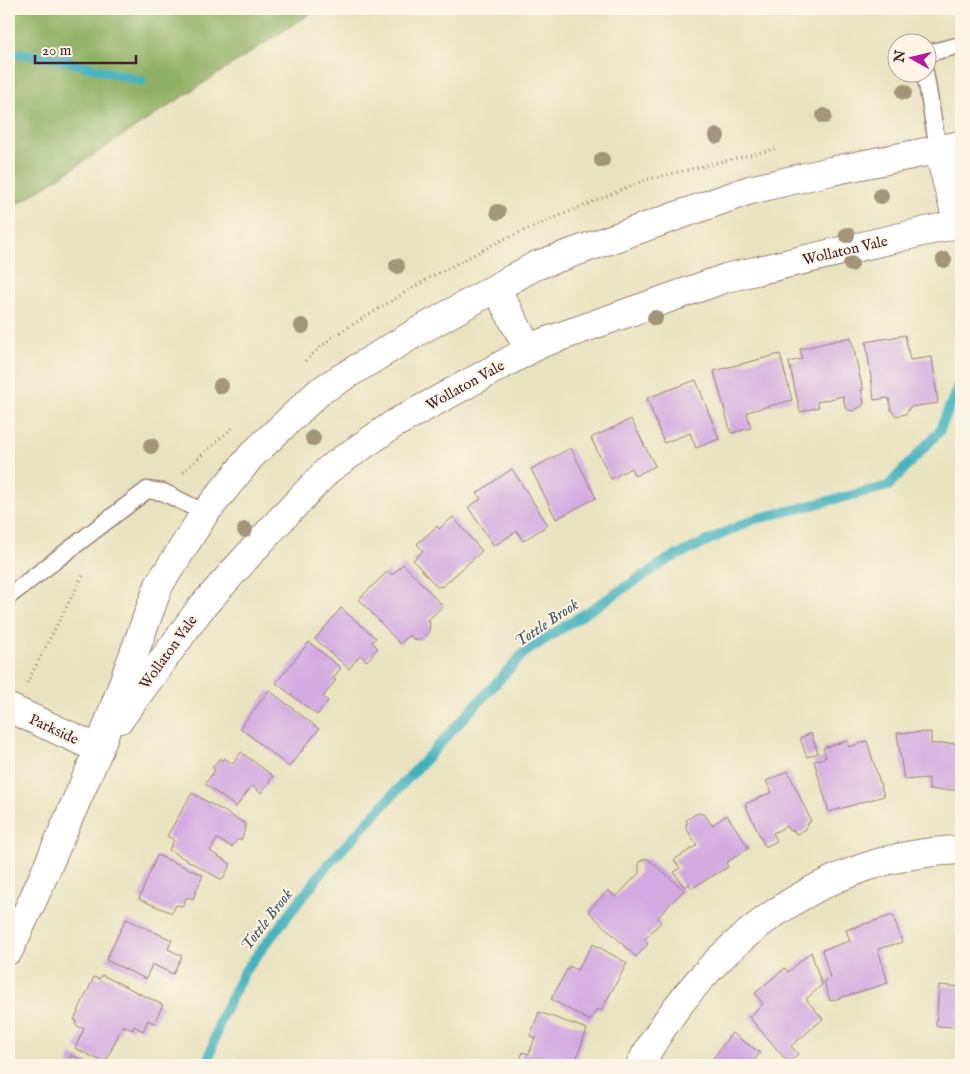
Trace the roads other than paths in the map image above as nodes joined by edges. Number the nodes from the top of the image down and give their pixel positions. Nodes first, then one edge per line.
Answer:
1 (961, 45) edge
2 (938, 51) edge
3 (927, 82) edge
4 (950, 147) edge
5 (960, 223) edge
6 (496, 288) junction
7 (529, 350) junction
8 (205, 513) junction
9 (9, 596) edge
10 (11, 709) edge
11 (98, 749) junction
12 (961, 850) edge
13 (9, 950) edge
14 (640, 1065) edge

1 - 2 lane
3 - 4 lane
4 - 5 street
4 - 6 street, Wollaton Vale
5 - 7 street, Wollaton Vale
6 - 7 street
6 - 8 street, Wollaton Vale
7 - 11 street, Wollaton Vale
8 - 9 lane
8 - 11 street, Wollaton Vale
10 - 11 street, Parkside
11 - 13 street, Wollaton Vale
12 - 14 street

